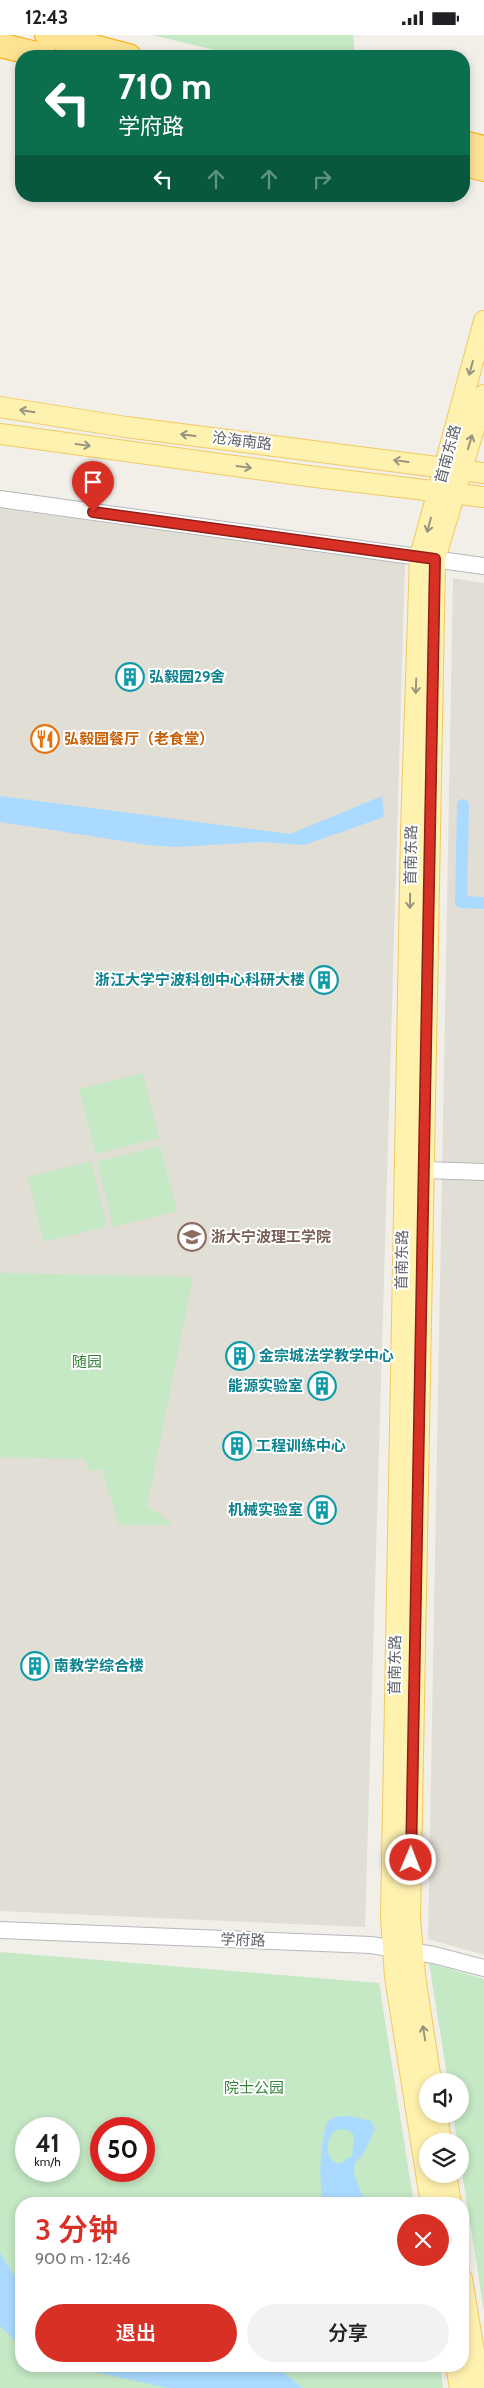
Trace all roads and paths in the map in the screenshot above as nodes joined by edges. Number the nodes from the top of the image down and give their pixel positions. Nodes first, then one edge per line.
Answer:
1 (47, 35) edge
2 (0, 45) edge
3 (20, 50) edge
4 (106, 50) edge
5 (484, 321) edge
6 (484, 395) edge
7 (0, 407) edge
8 (0, 434) edge
9 (453, 468) junction
10 (484, 473) edge
11 (446, 493) junction
12 (484, 497) edge
13 (0, 499) edge
14 (427, 558) junction
15 (484, 566) edge
16 (424, 1170) junction
17 (484, 1172) edge
18 (0, 1930) edge
19 (393, 1948) junction
20 (413, 1952) junction
21 (484, 1968) edge
22 (430, 2073) edge
23 (448, 2183) edge
24 (430, 2197) edge
25 (450, 2197) edge
26 (469, 2321) edge
27 (457, 2372) edge
28 (460, 2388) edge
29 (480, 2388) edge

1 - 4 highway
2 - 3 highway
5 -> 9 main road, 首南东路
9 -> 6 main road, 首南东路
9 -> 7 main road, 沧海南路
8 -> 11 main road, 沧海南路
9 - 10 main road, 沧海南路
9 - 11 main road, 首南东路
11 - 12 main road, 沧海南路
11 - 14 main road, 首南东路
13 - 14 street
14 - 15 street
14 - 16 main road, 首南东路
14 -> 19 main road, 首南东路
16 - 17 street
16 - 20 main road, 首南东路
18 - 19 street, 学府路
19 - 20 street, 学府路
19 - 24 main road, 首南东路
20 - 21 street, 学府路
22 -> 20 main road, 首南东路
23 - 25 main road
26 - 29 main road
27 - 28 main road

